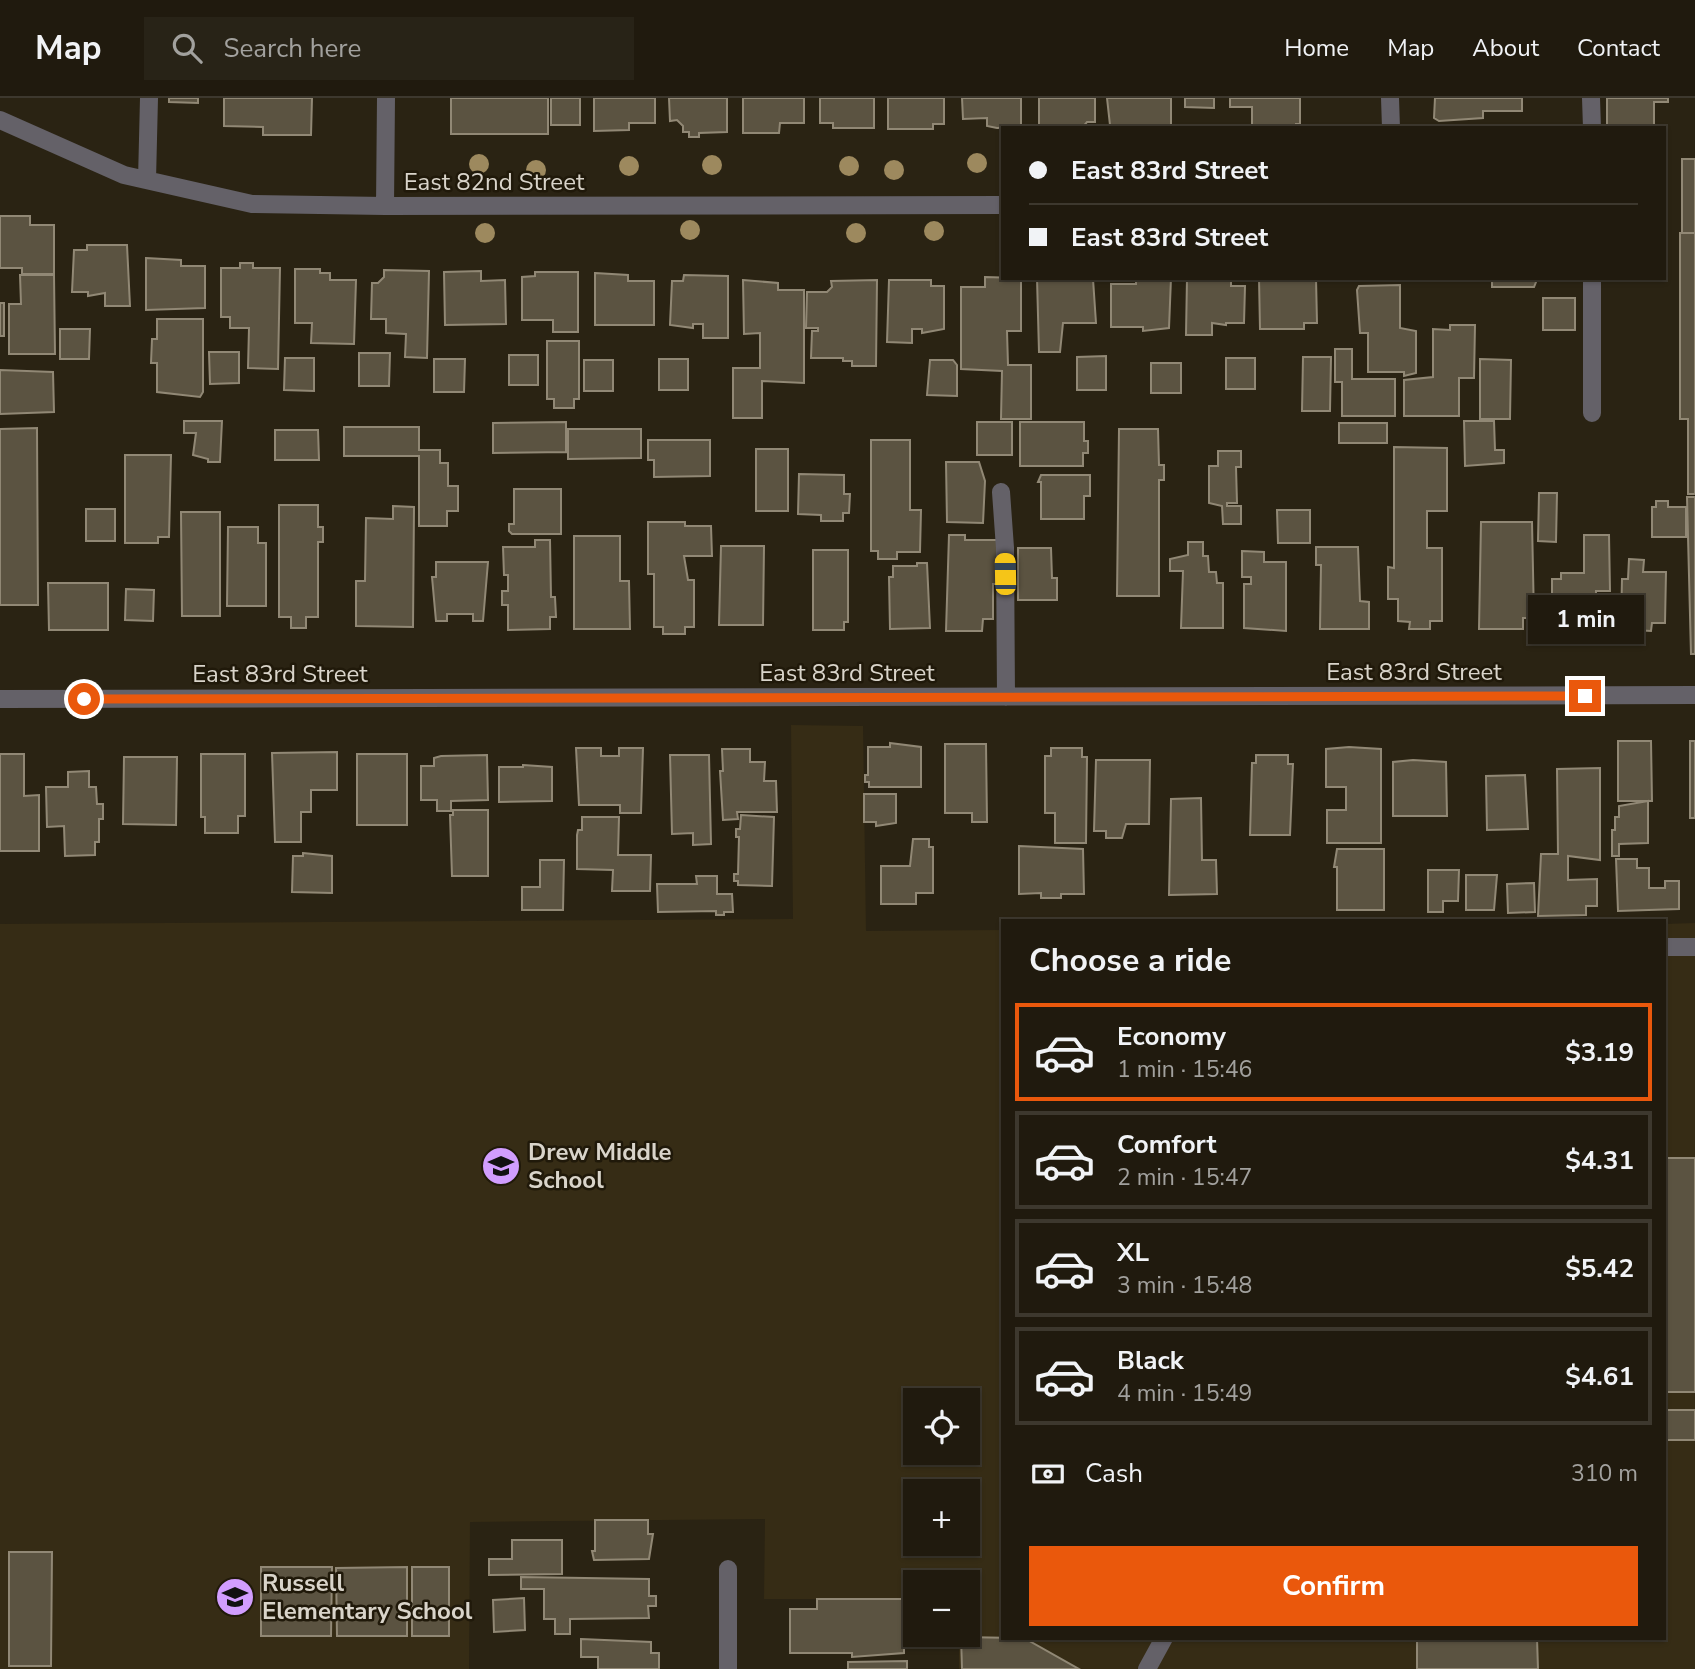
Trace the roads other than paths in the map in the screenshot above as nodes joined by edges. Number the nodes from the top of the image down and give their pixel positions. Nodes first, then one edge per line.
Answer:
1 (149, 98) edge
2 (386, 98) edge
3 (1391, 98) edge
4 (1591, 98) edge
5 (0, 120) edge
6 (1391, 126) edge
7 (1592, 126) edge
8 (147, 180) junction
9 (1001, 205) edge
10 (385, 206) junction
11 (1592, 280) edge
12 (1592, 413) dead end
13 (1001, 492) dead end
14 (1695, 695) edge
15 (1006, 697) junction
16 (0, 699) edge
17 (1666, 947) edge
18 (1695, 947) edge
19 (728, 1569) dead end
20 (1163, 1640) edge
21 (728, 1669) edge
22 (1147, 1669) edge

1 - 8 street
2 - 10 street
3 - 6 street
4 - 7 street
5 - 8 street, East 82nd Street
8 - 10 street, East 82nd Street
9 - 10 street, East 82nd Street
11 - 12 street
13 - 15 street
14 - 15 street, East 83rd Street
15 - 16 street, East 83rd Street
17 - 18 street
19 - 21 street
20 - 22 street

